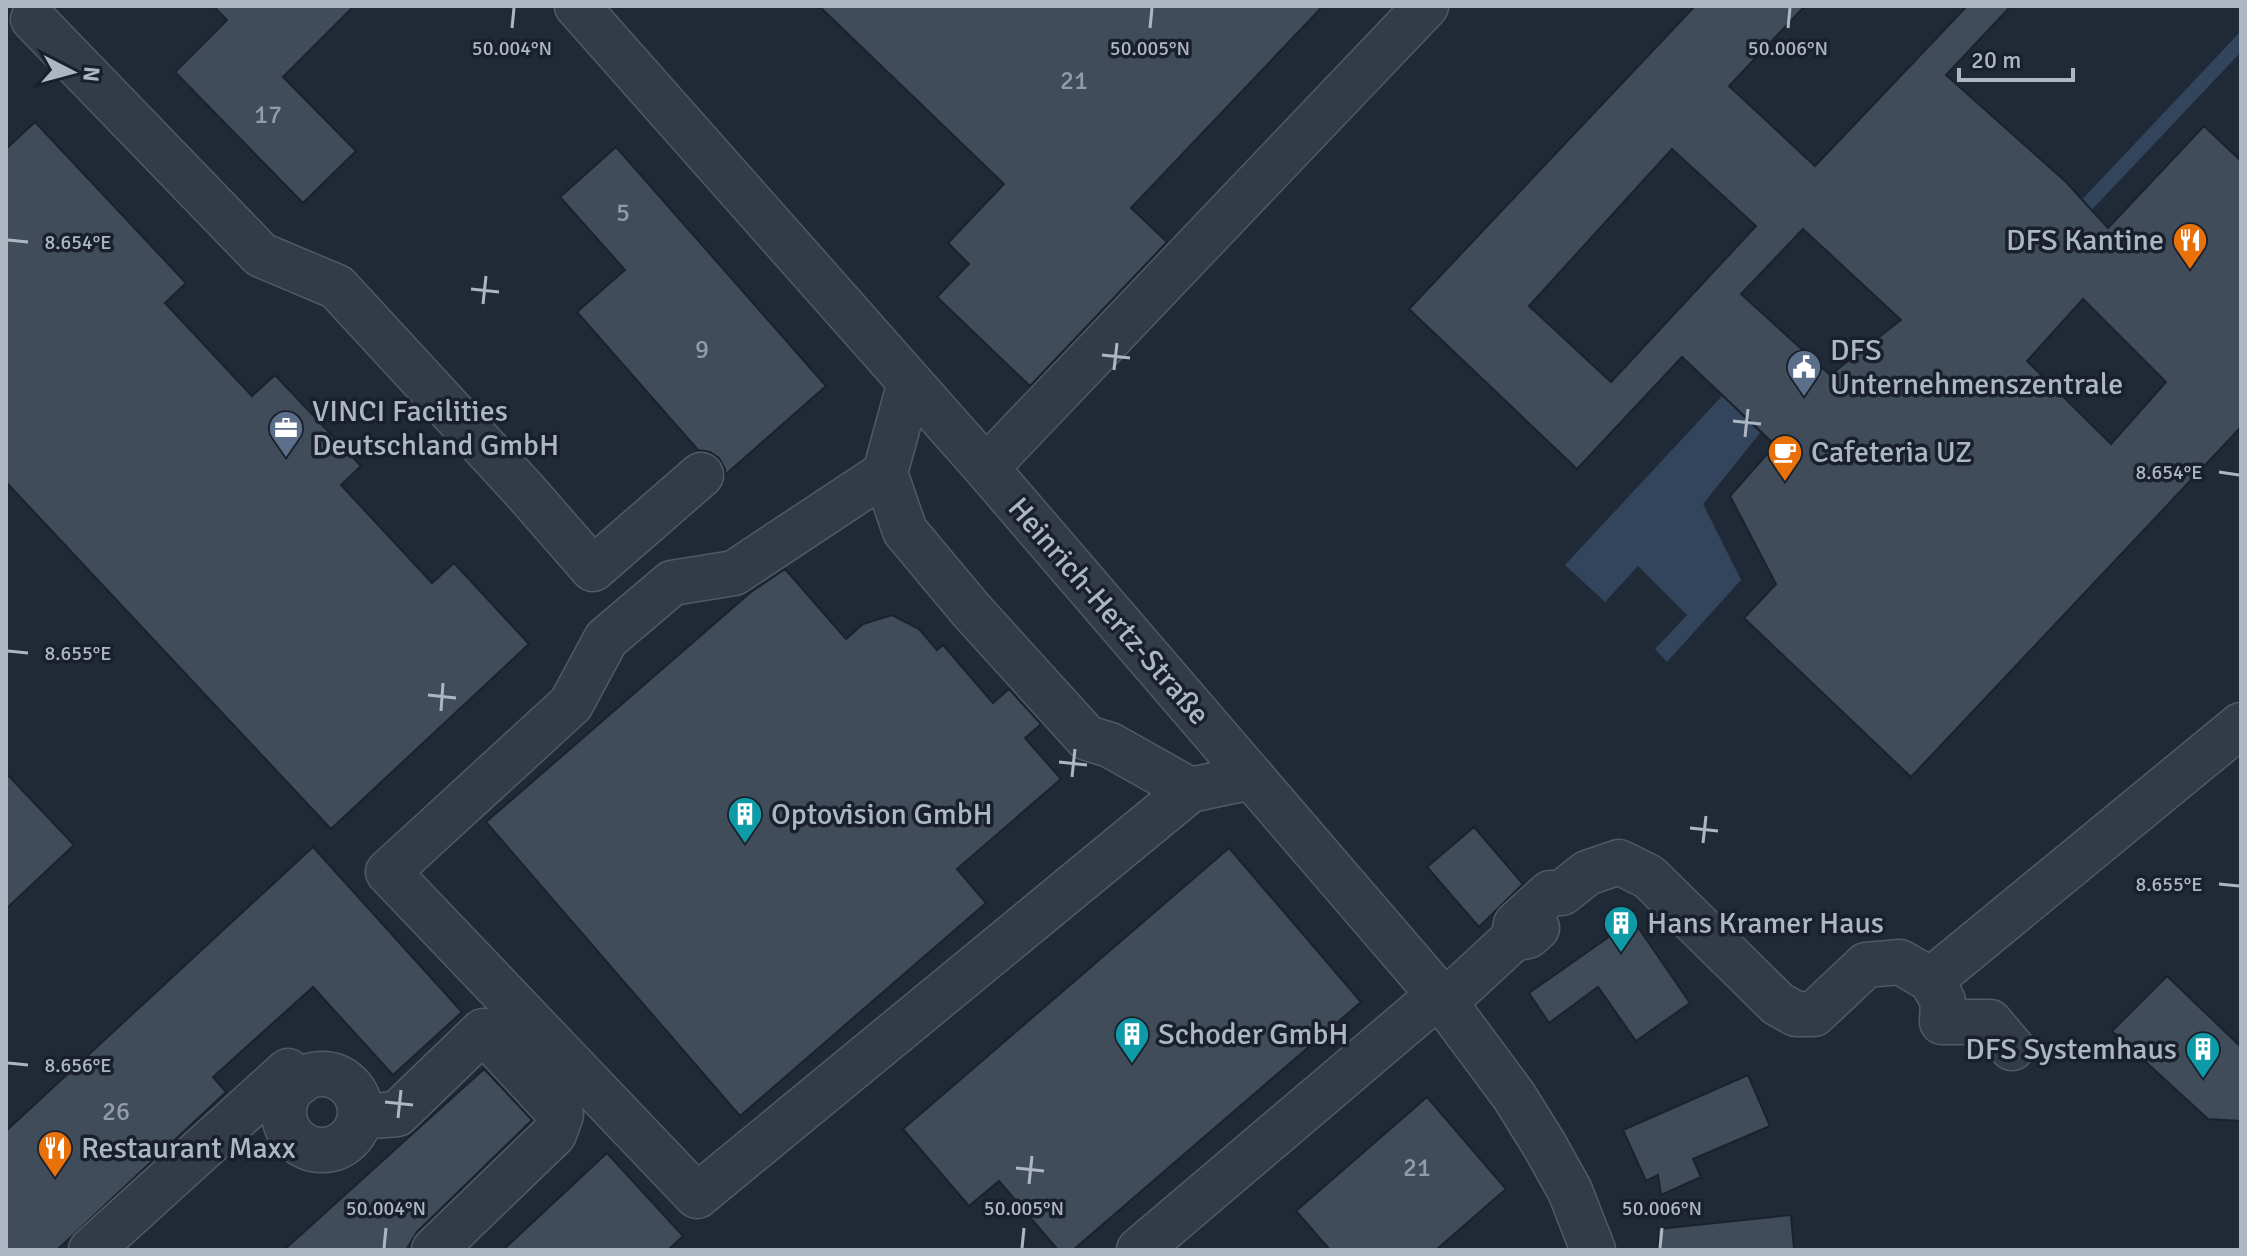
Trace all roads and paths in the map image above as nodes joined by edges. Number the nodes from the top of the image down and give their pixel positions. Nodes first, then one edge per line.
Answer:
1 (577, 6) edge
2 (1426, 6) edge
3 (28, 24) edge
4 (910, 382) junction
5 (986, 468) junction
6 (885, 473) junction
7 (701, 475) dead end
8 (2241, 725) edge
9 (1252, 777) junction
10 (1190, 790) junction
11 (1931, 980) junction
12 (1442, 998) junction
13 (2012, 1048) dead end
14 (299, 1083) junction
15 (360, 1117) junction
16 (91, 1250) edge
17 (434, 1250) edge
18 (1139, 1250) edge
19 (1593, 1250) edge

1 - 4 street, Heinrich-Hertz-Straße
2 - 5 street
3 - 7 street
4 - 5 street, Heinrich-Hertz-Straße
4 - 6 street
5 - 9 street, Heinrich-Hertz-Straße
6 - 10 street
6 - 10 street
8 - 11 street
9 - 10 street
9 - 12 street, Heinrich-Hertz-Straße
11 - 12 street
11 - 13 street
12 - 18 street
12 - 19 street, Heinrich-Hertz-Straße
14 - 15 street
14 - 15 street
14 - 16 street
15 - 17 street

